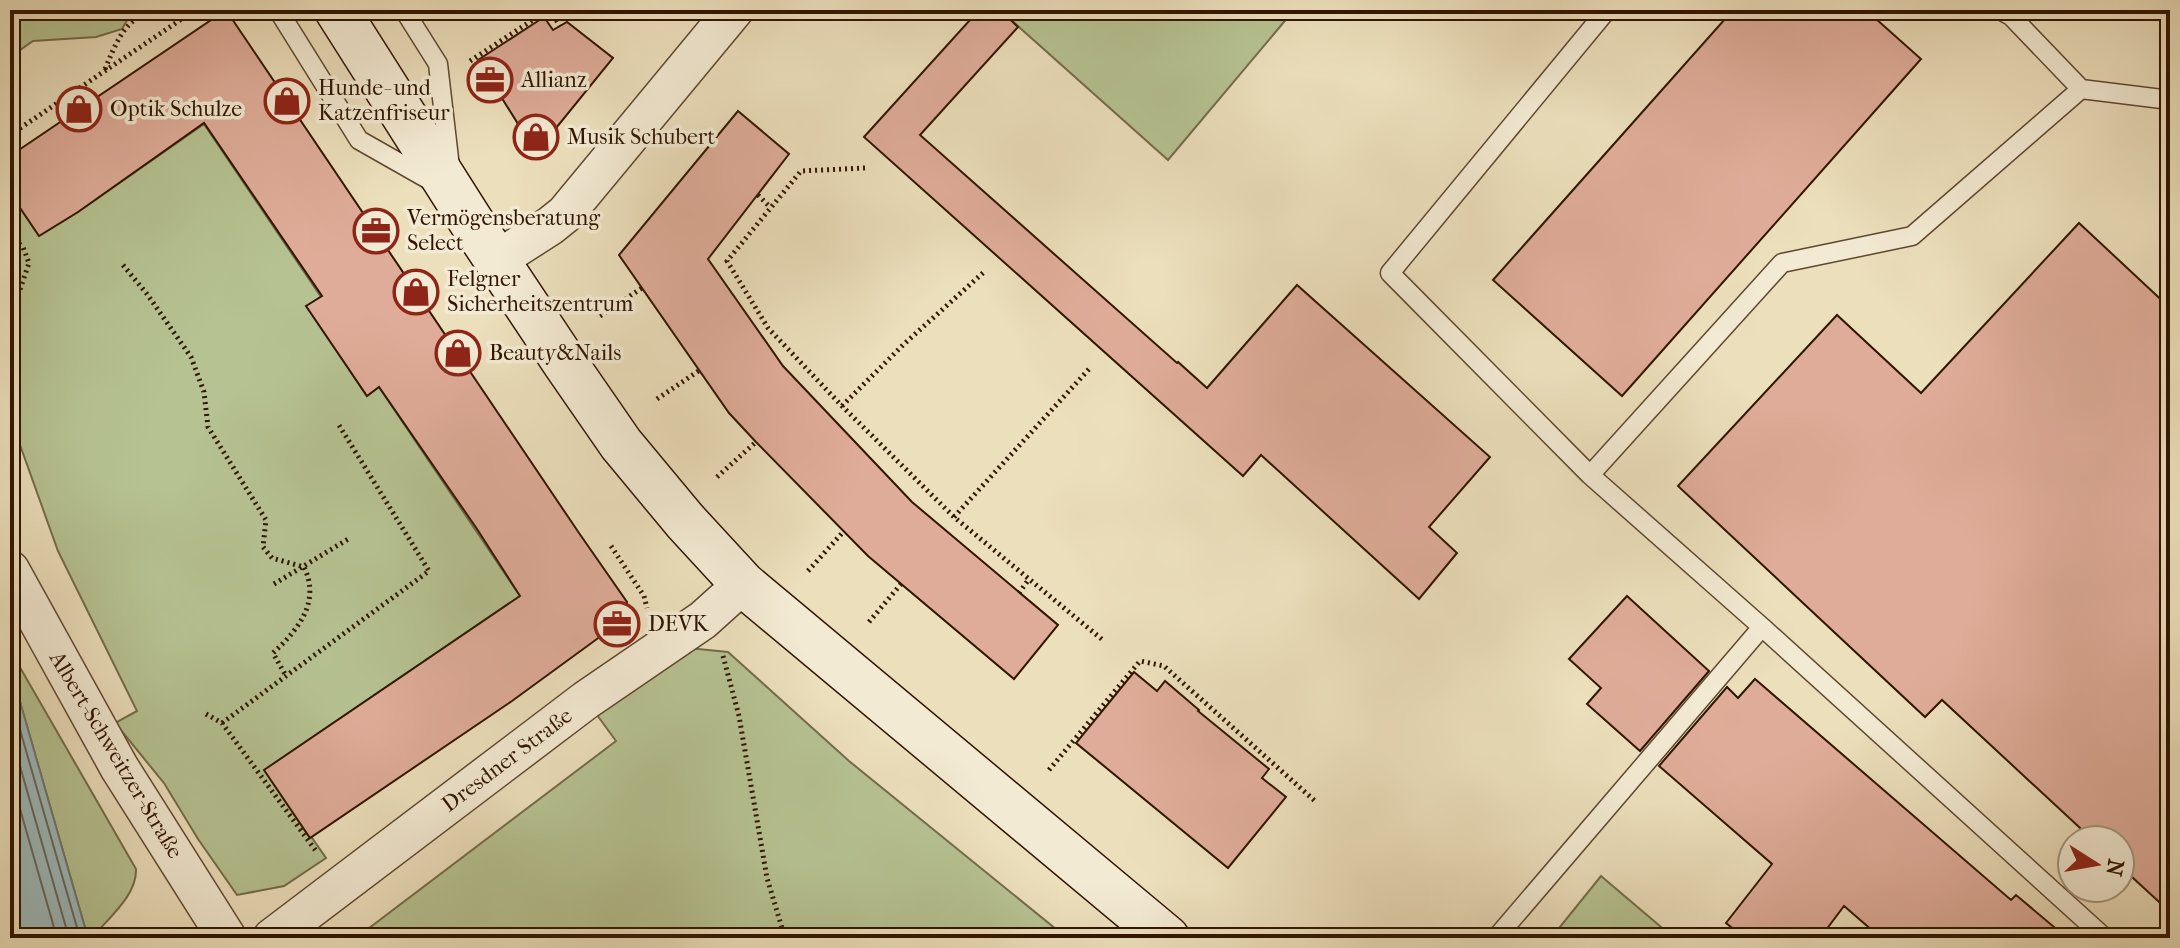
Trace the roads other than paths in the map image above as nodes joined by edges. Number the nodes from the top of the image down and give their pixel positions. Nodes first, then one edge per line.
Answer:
1 (278, 10) edge
2 (337, 10) edge
3 (404, 10) edge
4 (734, 10) edge
5 (1607, 10) edge
6 (2000, 10) edge
7 (2081, 89) junction
8 (2170, 100) edge
9 (453, 193) junction
10 (497, 260) junction
11 (1590, 475) junction
12 (10, 570) edge
13 (743, 584) junction
14 (1762, 627) junction
15 (227, 938) edge
16 (272, 938) edge
17 (1167, 938) edge
18 (1496, 938) edge
19 (2105, 938) edge

1 - 9 lane
2 - 9 street
3 - 9 lane
4 - 10 street
5 - 11 lane
6 - 7 lane
7 - 8 lane
7 - 11 lane
9 - 10 street
10 - 13 street
11 - 14 lane
12 - 15 street, Albert-Schweitzer-Straße
13 - 16 street, Dresdner Straße
13 - 17 street
14 - 18 lane
14 - 19 lane

